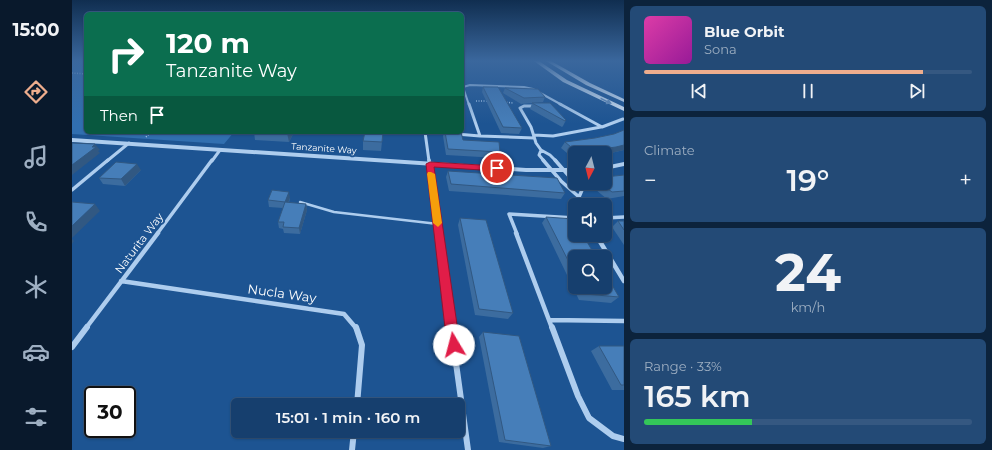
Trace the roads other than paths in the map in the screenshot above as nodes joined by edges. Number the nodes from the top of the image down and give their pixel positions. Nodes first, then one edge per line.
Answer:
1 (567, 82) edge
2 (585, 82) edge
3 (464, 87) edge
4 (464, 90) edge
5 (624, 101) edge
6 (560, 104) junction
7 (553, 105) edge
8 (539, 106) edge
9 (624, 109) edge
10 (623, 119) edge
11 (602, 126) junction
12 (425, 134) edge
13 (449, 134) edge
14 (480, 136) junction
15 (534, 137) junction
16 (72, 140) edge
17 (129, 143) junction
18 (220, 150) junction
19 (541, 150) junction
20 (430, 164) junction
21 (624, 164) edge
22 (612, 167) edge
23 (551, 170) junction
24 (564, 170) junction
25 (568, 170) edge
26 (568, 175) edge
27 (72, 190) edge
28 (582, 190) edge
29 (579, 196) joint
30 (300, 202) edge
31 (624, 217) edge
32 (568, 218) edge
33 (612, 218) edge
34 (438, 224) junction
35 (600, 242) edge
36 (121, 281) junction
37 (624, 281) edge
38 (549, 320) junction
39 (624, 321) edge
40 (72, 347) edge
41 (358, 398) edge
42 (353, 438) edge
43 (624, 439) edge
44 (352, 450) edge
45 (468, 450) edge

1 -> 9 main road
2 - 5 main road
3 - 6 street
4 - 14 street
6 - 7 street
6 - 11 street
8 - 15 street
10 - 11 street
11 - 15 street
12 - 20 street
13 - 14 street
14 - 15 street
15 - 19 street
16 - 17 street, Tanzanite Way
17 - 18 street, Tanzanite Way
17 - 27 street
18 - 20 street, Tanzanite Way
18 - 36 street, Naturita Way
19 - 23 street
19 - 24 street
20 - 23 street, Tanzanite Way
20 - 34 street
21 - 22 street
23 - 24 street, Tanzanite Way
23 - 29 street
24 - 25 street, Tanzanite Way
24 - 26 street
28 - 29 street
30 - 34 lane
31 - 33 street
32 - 38 street
34 - 45 street
35 - 37 street
36 - 40 street, Naturita Way
36 - 41 street, Nucla Way
38 - 39 street
38 - 43 street
42 - 44 street

